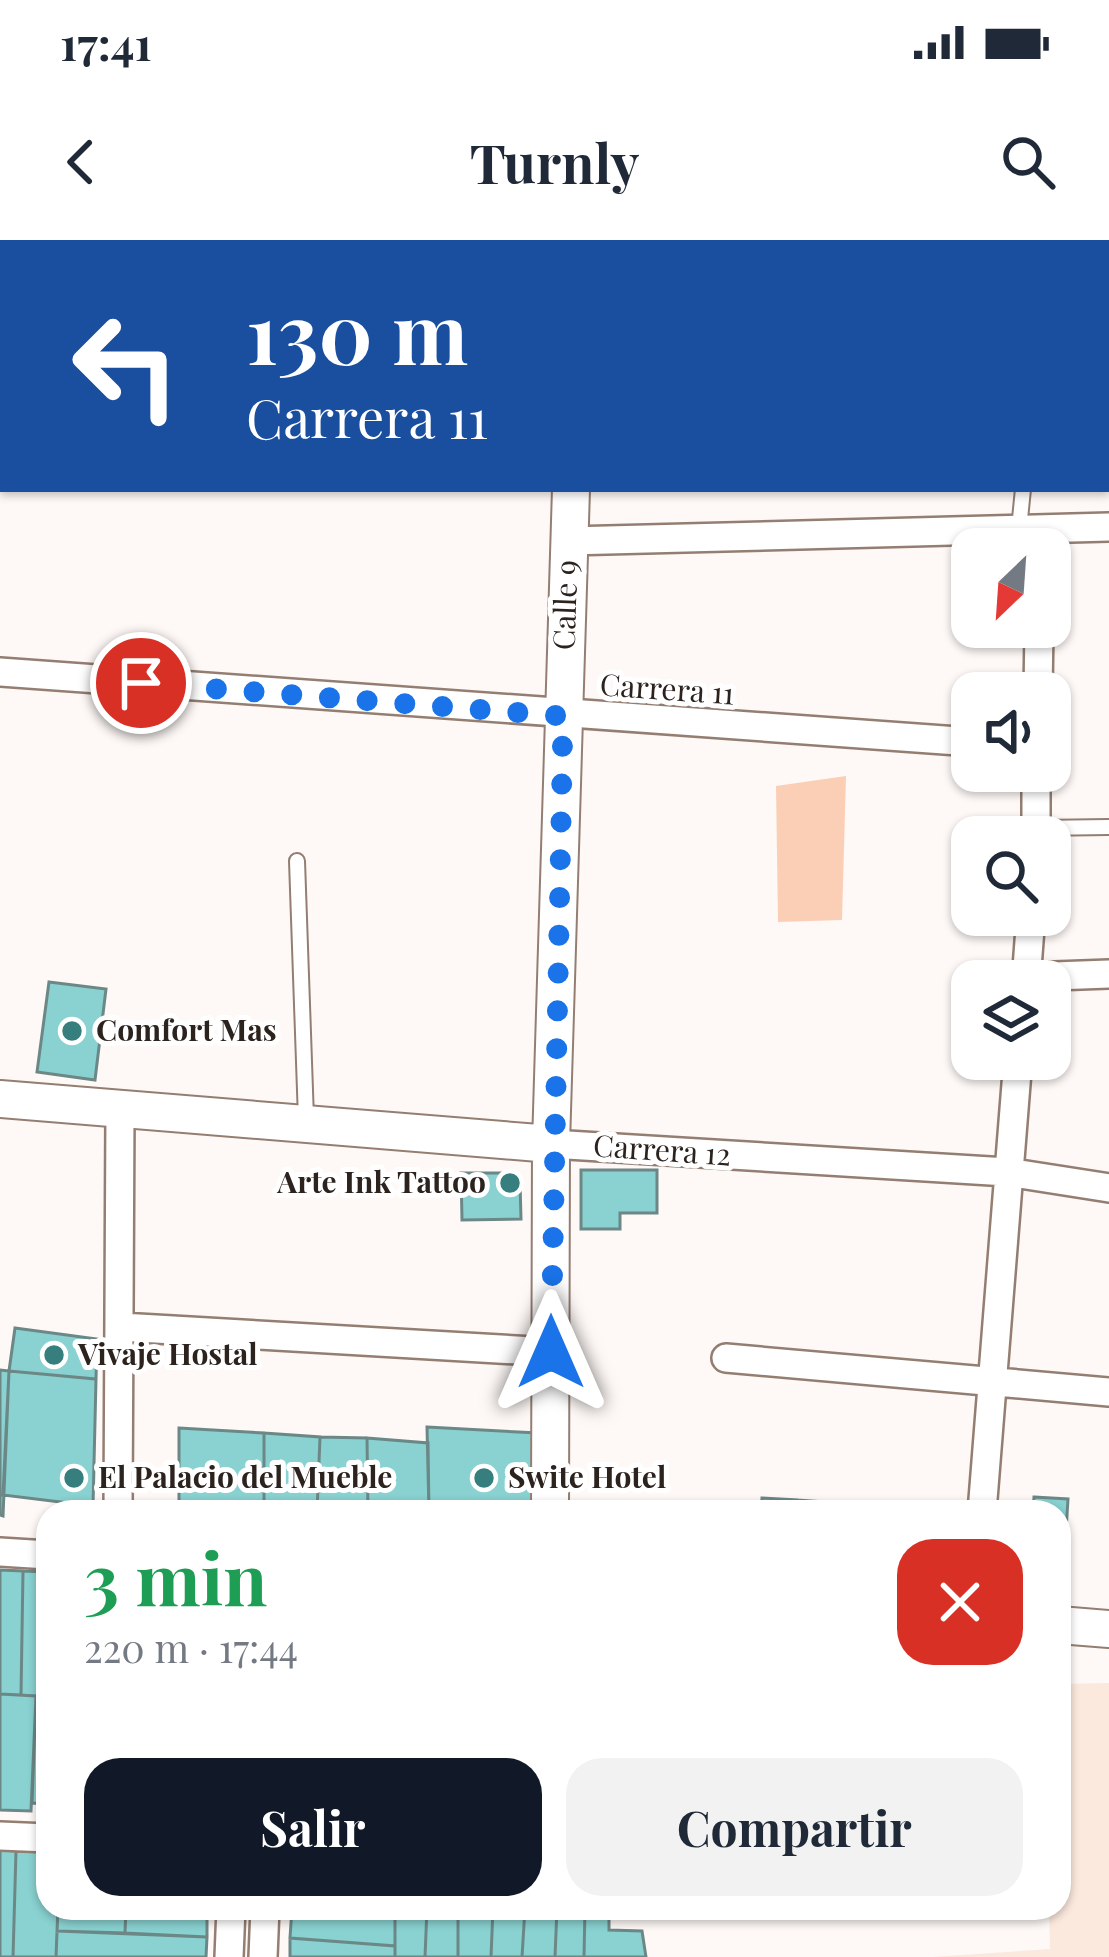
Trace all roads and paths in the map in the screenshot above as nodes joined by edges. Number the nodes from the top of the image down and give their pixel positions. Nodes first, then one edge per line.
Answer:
1 (571, 492) edge
2 (1025, 492) edge
3 (1109, 527) edge
4 (1032, 528) edge
5 (1071, 531) edge
6 (951, 536) edge
7 (568, 541) junction
8 (0, 671) edge
9 (563, 716) junction
10 (951, 741) edge
11 (1109, 827) edge
12 (1071, 830) edge
13 (296, 861) dead end
14 (1109, 974) edge
15 (1071, 976) edge
16 (1016, 1080) edge
17 (0, 1099) edge
18 (120, 1110) junction
19 (307, 1124) junction
20 (551, 1144) junction
21 (1007, 1172) junction
22 (1109, 1188) edge
23 (121, 1327) junction
24 (551, 1352) junction
25 (726, 1358) dead end
26 (989, 1385) junction
27 (1109, 1392) edge
28 (118, 1500) edge
29 (550, 1500) edge
30 (983, 1500) edge
31 (0, 1552) edge
32 (36, 1554) edge
33 (1071, 1626) edge
34 (1109, 1629) edge
35 (0, 1836) edge
36 (36, 1838) edge
37 (230, 1933) edge
38 (264, 1933) edge

1 - 7 main road, Calle 9
2 - 4 lane
3 - 5 street
6 - 7 street
7 - 9 main road, Calle 9
8 - 9 street, Carrera 11
9 - 10 street, Carrera 11
9 - 20 main road, Calle 9
11 - 12 lane
13 - 19 lane
14 - 15 street
16 - 21 street
17 - 18 main road, Carrera 12
18 - 19 main road, Carrera 12
18 - 23 street
19 - 20 main road, Carrera 12
20 - 21 street, Carrera 12
20 - 24 main road, Calle 9
21 - 22 street, Carrera 12
21 - 26 street
23 - 24 street
23 - 28 street
24 - 29 main road, Calle 9
25 - 26 street
26 - 27 street
26 - 30 street
31 - 32 street
33 - 34 main road
35 - 36 street
37 - 38 street

